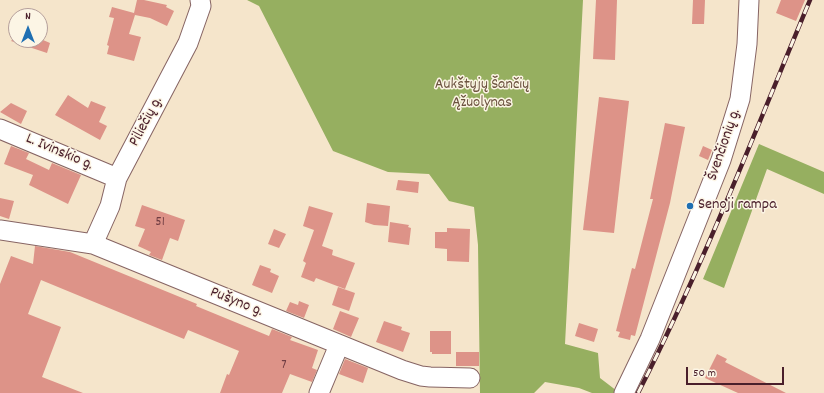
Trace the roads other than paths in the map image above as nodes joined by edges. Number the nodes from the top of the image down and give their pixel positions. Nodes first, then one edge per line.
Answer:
1 (200, 0) edge
2 (749, 0) edge
3 (0, 129) edge
4 (117, 178) junction
5 (0, 230) edge
6 (93, 244) junction
7 (339, 345) junction
8 (470, 378) dead end
9 (319, 393) edge
10 (624, 393) edge

1 - 4 street, Piliečių g.
2 - 10 street, Švenčionių g.
3 - 4 street, L. Ivinskio g.
4 - 6 street, Piliečių g.
5 - 6 street, Pušyno g.
6 - 7 street, Pušyno g.
7 - 8 street, Pušyno g.
7 - 9 street

